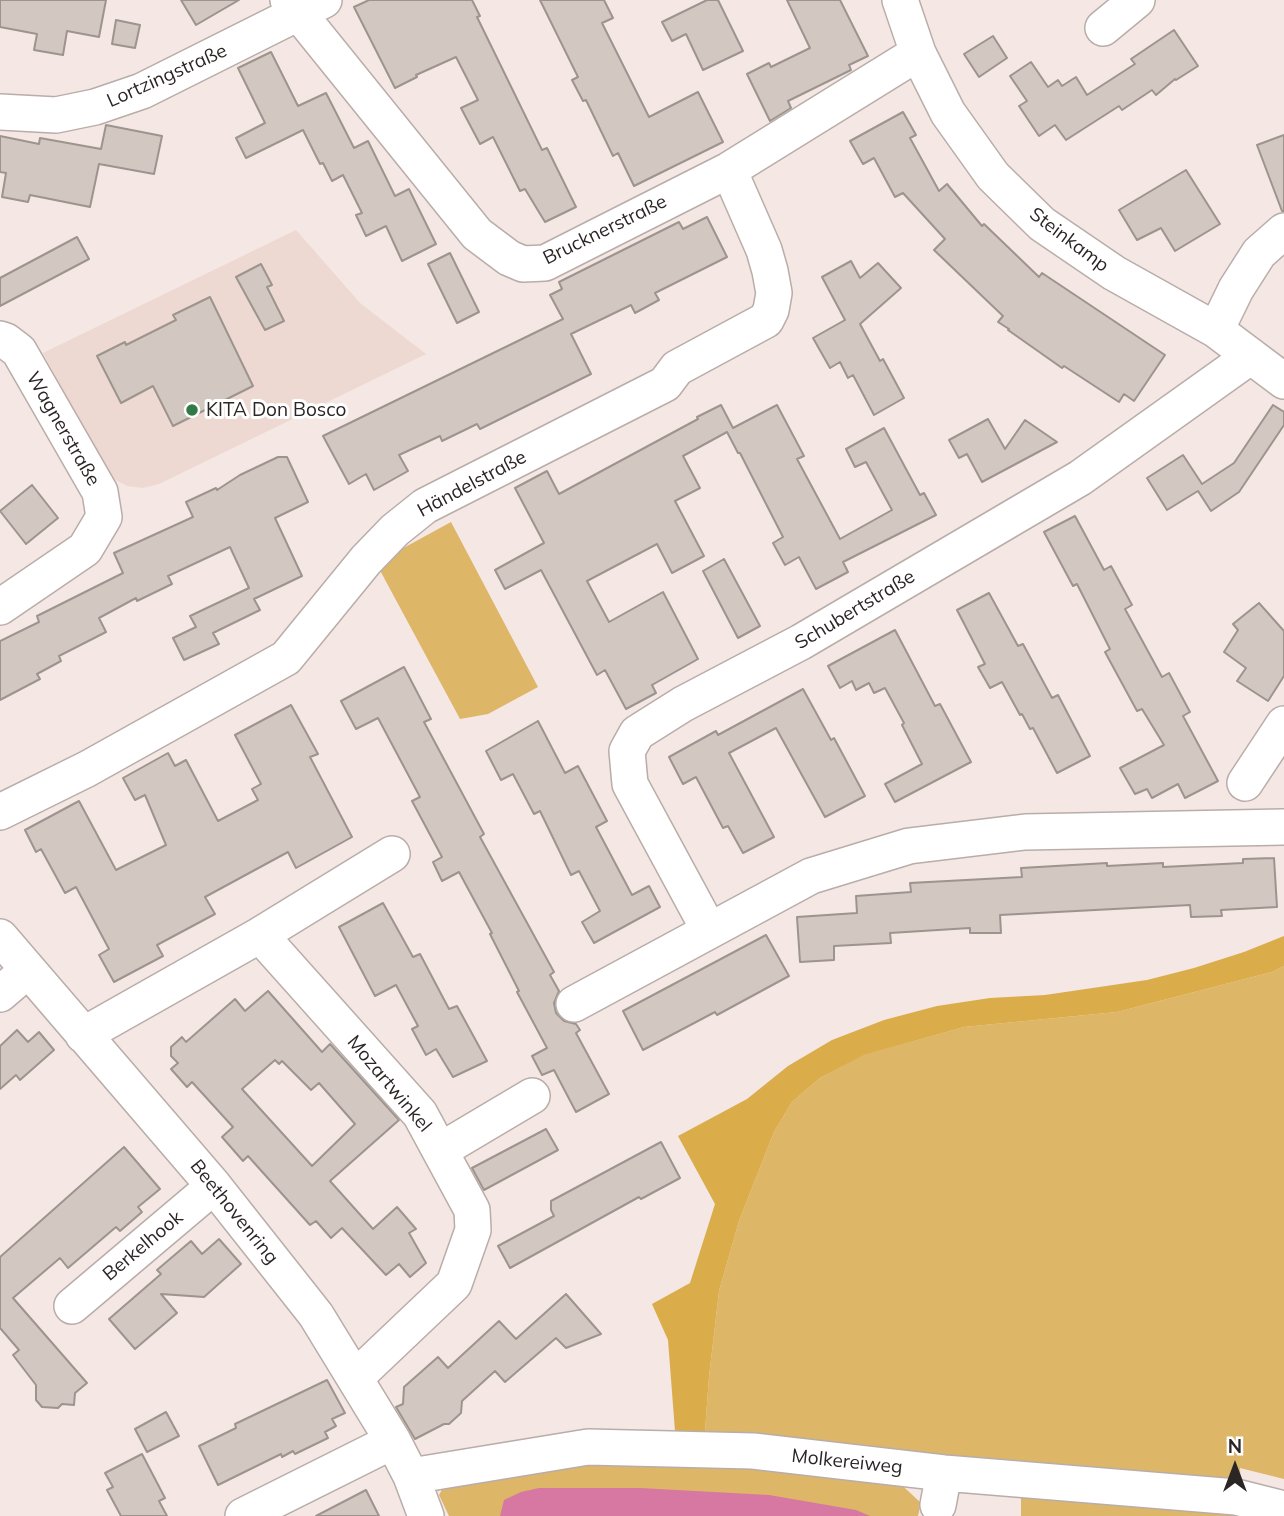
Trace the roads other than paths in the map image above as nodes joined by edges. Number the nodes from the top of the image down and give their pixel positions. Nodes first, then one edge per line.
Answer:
1 (900, 0) edge
2 (1137, 0) edge
3 (304, 5) edge
4 (1103, 28) dead end
5 (918, 53) junction
6 (0, 112) edge
7 (729, 170) junction
8 (1284, 230) edge
9 (1216, 330) junction
10 (0, 339) edge
11 (1251, 356) junction
12 (1284, 381) edge
13 (0, 607) edge
14 (1284, 724) edge
15 (1245, 783) dead end
16 (0, 812) edge
17 (1275, 827) edge
18 (393, 854) dead end
19 (709, 930) junction
20 (260, 935) junction
21 (0, 937) edge
22 (27, 970) junction
23 (0, 994) edge
24 (574, 1004) dead end
25 (83, 1035) junction
26 (532, 1096) dead end
27 (441, 1150) junction
28 (214, 1186) junction
29 (72, 1306) dead end
30 (355, 1378) junction
31 (393, 1441) junction
32 (411, 1476) junction
33 (1284, 1509) edge
34 (243, 1516) edge
35 (426, 1516) edge

1 - 5 street, Steinkamp
2 - 4 street
3 - 6 street, Lortzingstraße
3 - 7 street, Brucknerstraße
5 - 7 street, Brucknerstraße
5 - 9 street, Steinkamp
7 - 16 street, Händelstraße
8 - 9 street
9 - 11 street, Steinkamp
10 - 13 street, Wagnerstraße
11 - 12 street, Steinkamp
11 - 19 street, Schubertstraße
14 - 15 street
17 - 19 street
18 - 20 street
19 - 24 street
20 - 25 street
20 - 27 street, Mozartwinkel
21 - 22 street, Beethovenring
22 - 23 street
22 - 25 street, Beethovenring
25 - 28 street, Beethovenring
26 - 27 street
27 - 30 street, Mozartwinkel
28 - 29 street, Berkelhook
28 - 30 street, Beethovenring
30 - 31 street, Beethovenring
31 - 32 street, Beethovenring
31 - 34 street
32 - 33 street, Molkereiweg
32 - 35 street, Beethovenring

